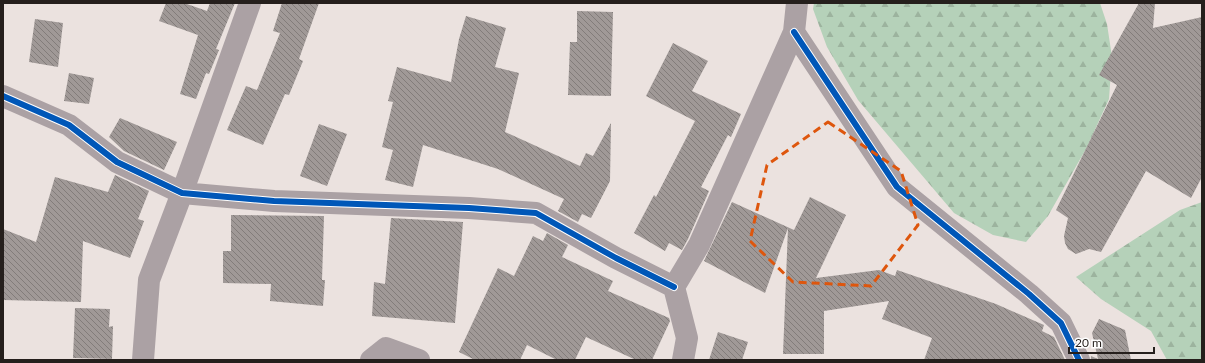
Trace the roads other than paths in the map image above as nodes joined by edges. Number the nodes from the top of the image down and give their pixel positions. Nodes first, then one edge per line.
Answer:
1 (250, 3) edge
2 (797, 3) edge
3 (794, 32) junction
4 (3, 96) edge
5 (182, 193) junction
6 (674, 287) junction
7 (143, 360) edge
8 (371, 360) edge
9 (419, 360) edge
10 (683, 360) edge
11 (1079, 360) edge

1 - 5 street
2 - 3 street
3 - 6 street
3 - 11 street
4 - 5 street
5 - 6 street
5 - 7 street
6 - 10 street
8 - 9 street

